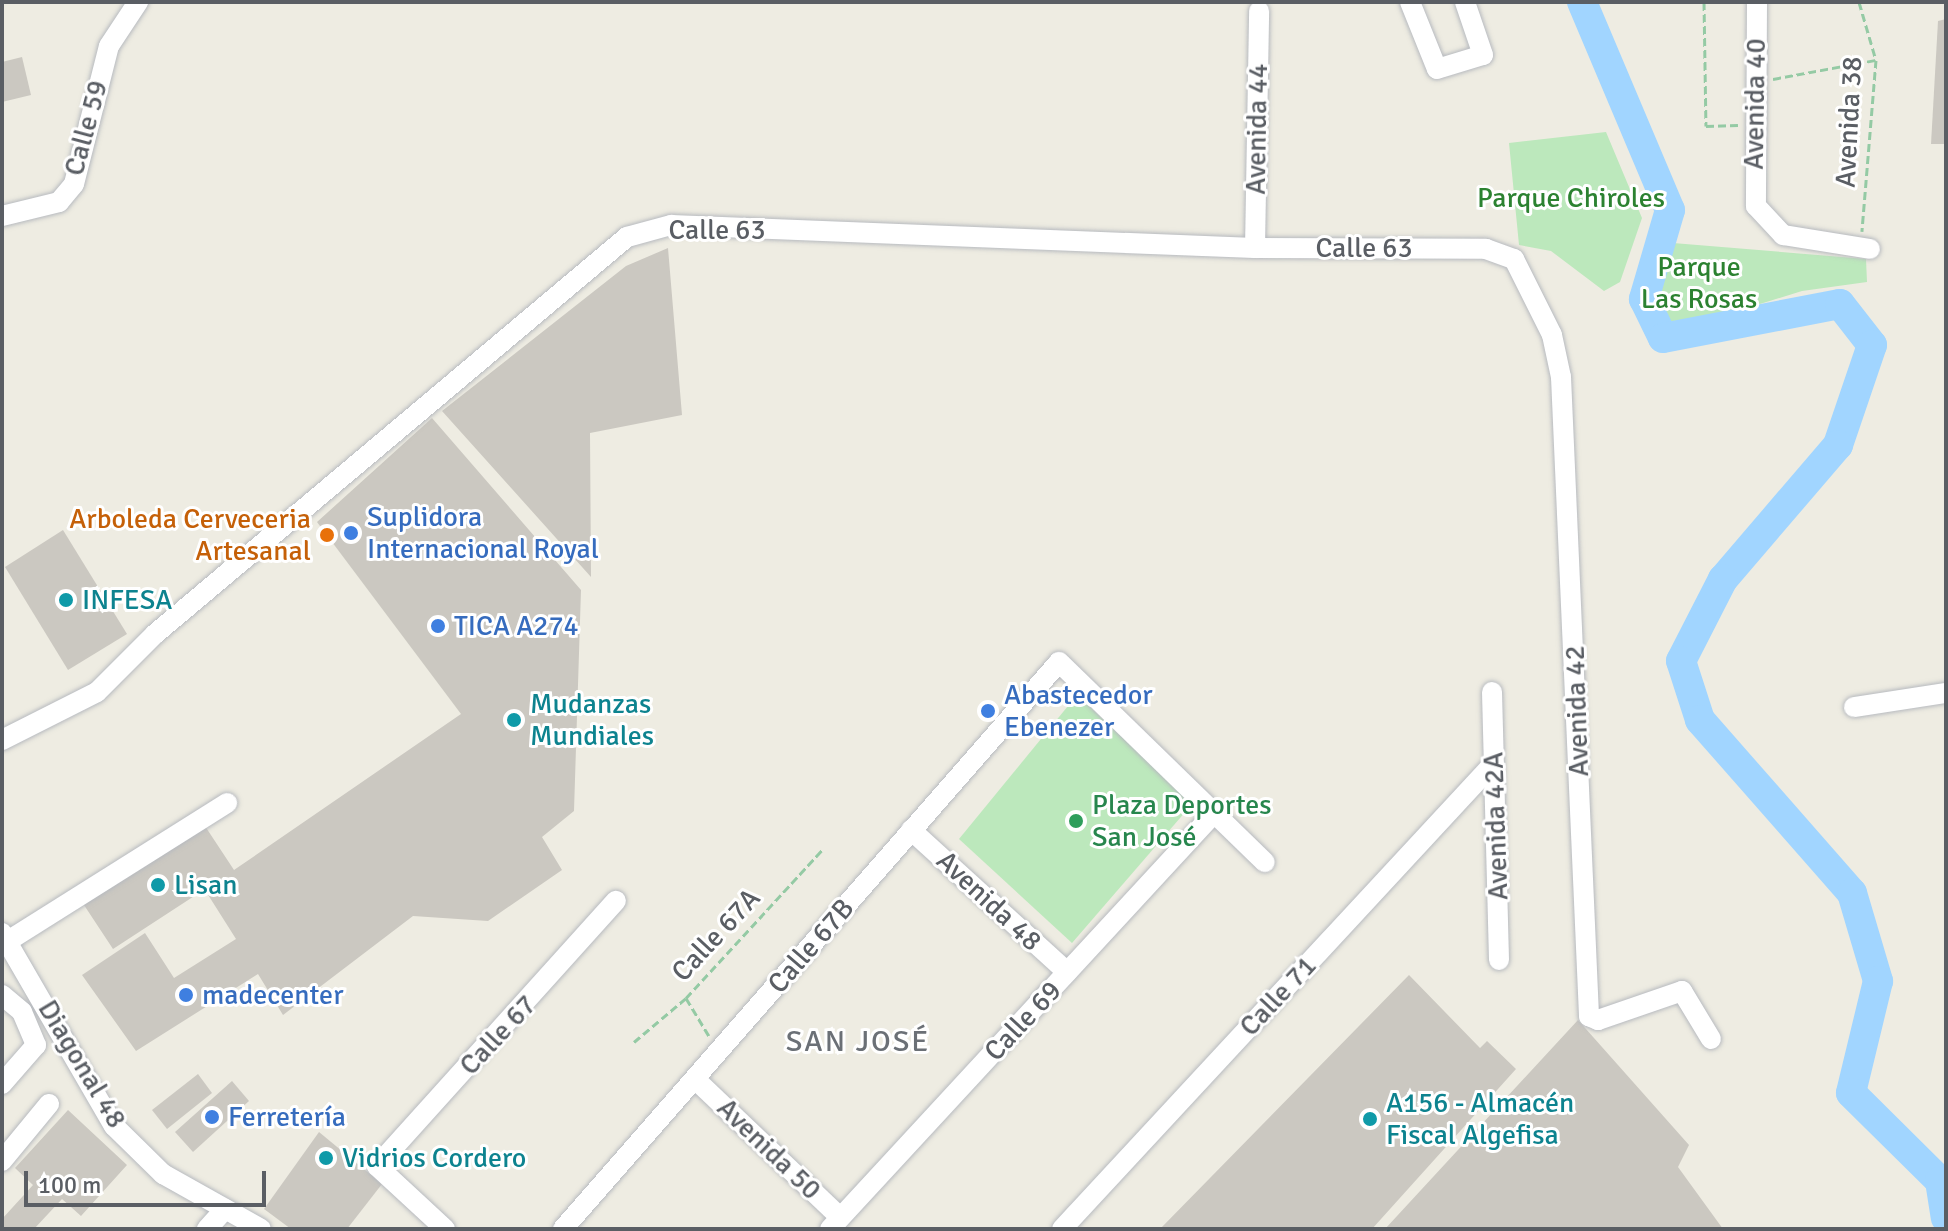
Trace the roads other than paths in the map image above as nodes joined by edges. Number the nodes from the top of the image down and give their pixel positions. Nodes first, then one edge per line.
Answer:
1 (138, 2) edge
2 (1410, 2) edge
3 (1465, 2) edge
4 (1757, 2) edge
5 (1259, 11) dead end
6 (2, 216) edge
7 (1865, 247) road end
8 (1255, 248) junction
9 (1514, 259) joint
10 (1492, 692) dead end
11 (1946, 693) edge
12 (1854, 707) dead end
13 (2, 740) edge
14 (1494, 763) junction
15 (227, 803) dead end
16 (1215, 812) junction
17 (911, 830) junction
18 (1265, 862) dead end
19 (616, 901) dead end
20 (5, 937) edge
21 (1499, 960) dead end
22 (1067, 972) junction
23 (2, 995) edge
24 (1711, 1039) dead end
25 (697, 1081) junction
26 (2, 1084) edge
27 (49, 1104) dead end
28 (2, 1161) edge
29 (225, 1209) junction
30 (835, 1223) edge
31 (207, 1229) edge
32 (261, 1229) edge
33 (445, 1229) edge
34 (563, 1229) edge
35 (1062, 1229) edge

1 - 6 street, Calle 59
2 - 3 street
4 - 7 street, Avenida 40
5 - 8 street, Avenida 44
8 - 9 street, Calle 63
8 - 13 street, Calle 63
9 - 24 street, Avenida 42
10 - 14 street, Avenida 42A
11 - 12 street
14 - 21 street, Avenida 42A
14 - 35 street, Calle 71
15 - 20 street
16 - 17 street, Calle 67B
16 - 18 street
16 - 22 street, Calle 69
17 - 22 street, Avenida 48
17 - 25 street, Calle 67B
19 - 33 street, Calle 67
20 - 29 street, Diagonal 48
22 - 30 street, Calle 69
23 - 26 street
25 - 30 street, Avenida 50
25 - 34 street, Calle 67B
27 - 28 street
29 - 31 street
29 - 32 street, Diagonal 48

